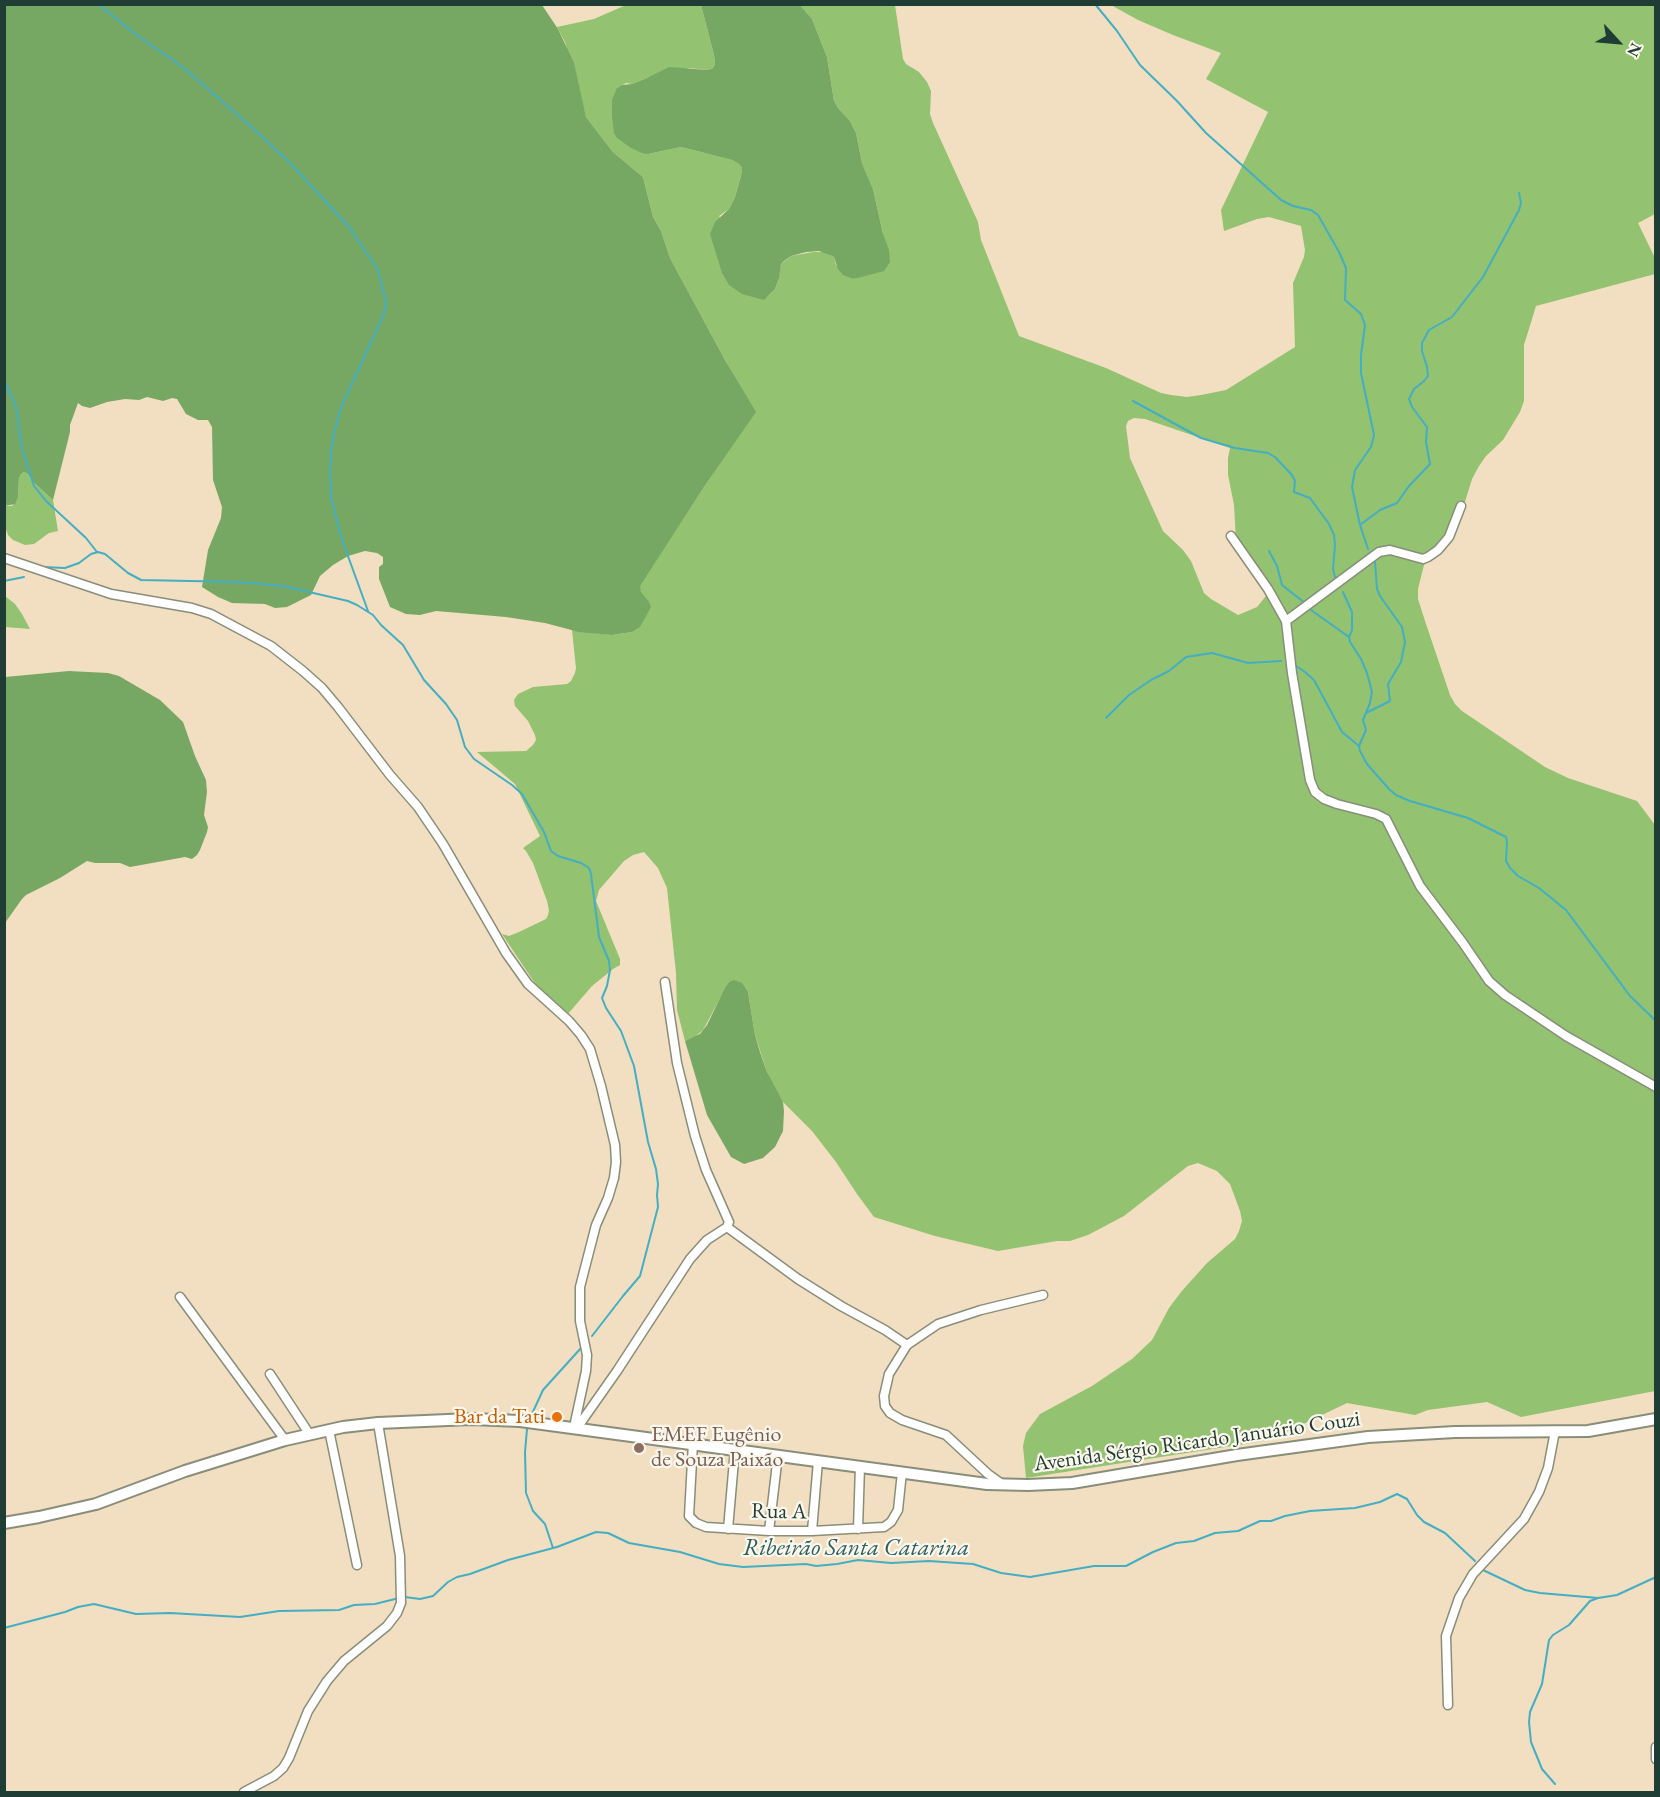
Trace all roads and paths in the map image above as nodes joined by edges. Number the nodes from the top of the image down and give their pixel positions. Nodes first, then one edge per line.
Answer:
1 (1461, 506) dead end
2 (1231, 536) dead end
3 (4, 558) edge
4 (1286, 621) junction
5 (665, 982) dead end
6 (1656, 1087) edge
7 (727, 1227) junction
8 (1043, 1295) dead end
9 (180, 1297) dead end
10 (907, 1345) junction
11 (270, 1374) dead end
12 (1656, 1419) edge
13 (378, 1423) junction
14 (576, 1427) junction
15 (329, 1430) junction
16 (1556, 1431) junction
17 (310, 1435) junction
18 (285, 1440) junction
19 (693, 1443) junction
20 (735, 1449) junction
21 (778, 1455) junction
22 (818, 1461) junction
23 (860, 1466) junction
24 (902, 1472) junction
25 (1002, 1484) junction
26 (4, 1523) edge
27 (728, 1528) junction
28 (858, 1529) junction
29 (769, 1531) junction
30 (812, 1532) junction
31 (357, 1565) dead end
32 (1448, 1705) dead end
33 (1656, 1747) edge
34 (1656, 1759) edge
35 (244, 1792) edge

1 - 4 street
2 - 4 street
3 - 14 street
4 - 6 street
5 - 7 street
7 - 10 street
7 - 14 street
8 - 10 street
9 - 18 street
10 - 25 street
11 - 17 street
12 - 16 street, Avenida Sérgio Ricardo Januário Couzi
13 - 14 street, Avenida Sérgio Ricardo Januário Couzi
13 - 15 street, Avenida Sérgio Ricardo Januário Couzi
13 - 35 street
14 - 19 street, Avenida Sérgio Ricardo Januário Couzi
15 - 17 street, Avenida Sérgio Ricardo Januário Couzi
15 - 31 street
16 - 25 street, Avenida Sérgio Ricardo Januário Couzi
16 - 32 street
17 - 18 street, Avenida Sérgio Ricardo Januário Couzi
18 - 26 street, Avenida Sérgio Ricardo Januário Couzi
19 - 20 street, Avenida Sérgio Ricardo Januário Couzi
19 - 27 street, Rua A
20 - 21 street, Avenida Sérgio Ricardo Januário Couzi
20 - 27 street
21 - 22 street, Avenida Sérgio Ricardo Januário Couzi
21 - 29 street
22 - 23 street, Avenida Sérgio Ricardo Januário Couzi
22 - 30 street
23 - 24 street, Avenida Sérgio Ricardo Januário Couzi
23 - 28 street
24 - 25 street, Avenida Sérgio Ricardo Januário Couzi
24 - 28 street, Rua A
27 - 29 street, Rua A
28 - 30 street, Rua A
29 - 30 street, Rua A
33 - 34 street

